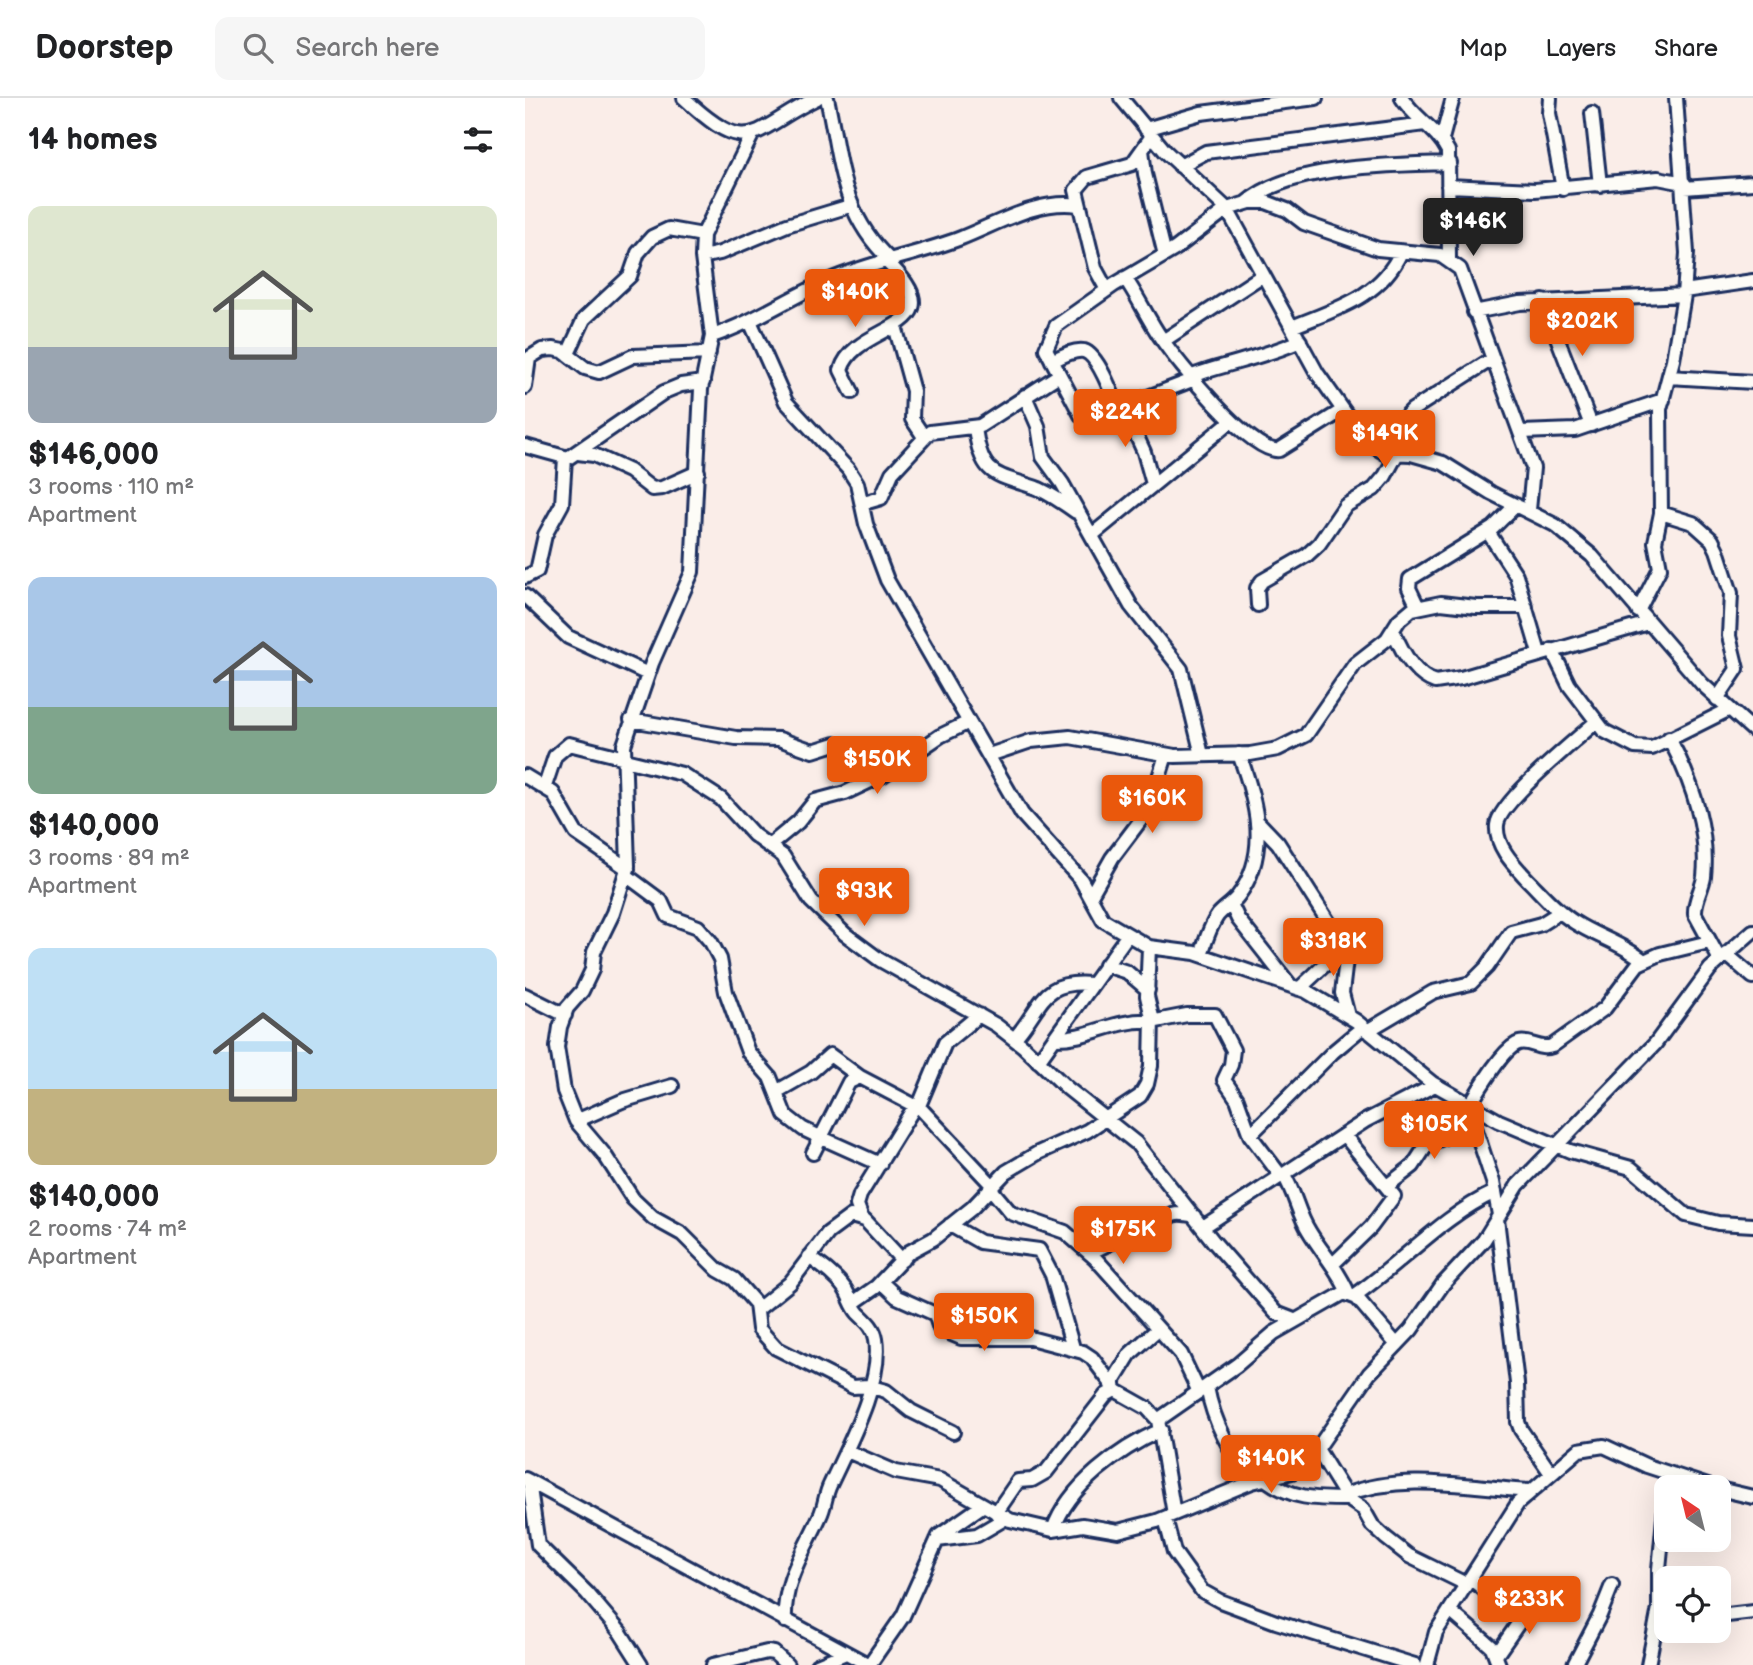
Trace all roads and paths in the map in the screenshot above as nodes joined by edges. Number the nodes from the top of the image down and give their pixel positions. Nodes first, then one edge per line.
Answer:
1 (817, 98) edge
2 (827, 98) edge
3 (1121, 98) edge
4 (1316, 98) edge
5 (1402, 98) edge
6 (1453, 98) edge
7 (1550, 98) edge
8 (1676, 98) edge
9 (691, 100) edge
10 (1592, 113) dead end
11 (1425, 124) junction
12 (1149, 132) junction
13 (752, 135) junction
14 (1442, 139) junction
15 (1142, 150) junction
16 (1450, 163) junction
17 (1180, 166) junction
18 (1753, 183) edge
19 (1600, 185) junction
20 (1684, 186) junction
21 (1448, 187) junction
22 (1563, 189) junction
23 (1245, 203) junction
24 (1078, 205) junction
25 (850, 206) junction
26 (1227, 209) junction
27 (703, 235) junction
28 (1401, 252) junction
29 (1165, 255) junction
30 (702, 257) junction
31 (1448, 259) junction
32 (888, 261) junction
33 (1263, 275) junction
34 (1125, 278) junction
35 (1753, 281) edge
36 (1107, 290) junction
37 (1684, 293) junction
38 (1543, 301) junction
39 (1474, 312) junction
40 (750, 321) junction
41 (895, 326) junction
42 (1292, 327) junction
43 (712, 336) junction
44 (1163, 341) junction
45 (1300, 341) junction
46 (709, 353) junction
47 (568, 354) junction
48 (1492, 359) junction
49 (1052, 361) junction
50 (1059, 375) junction
51 (1193, 377) junction
52 (1669, 377) junction
53 (1753, 382) edge
54 (703, 383) junction
55 (525, 387) edge
56 (852, 392) dead end
57 (1025, 396) junction
58 (1663, 400) junction
59 (1121, 407) junction
60 (1343, 410) junction
61 (1231, 421) junction
62 (1591, 425) junction
63 (975, 427) junction
64 (1521, 432) junction
65 (924, 437) junction
66 (526, 443) edge
67 (579, 453) junction
68 (1391, 453) junction
69 (565, 458) junction
70 (698, 472) junction
71 (1153, 484) junction
72 (864, 503) junction
73 (1523, 508) junction
74 (1661, 513) junction
75 (1080, 515) junction
76 (1488, 532) junction
77 (1092, 535) junction
78 (525, 577) edge
79 (525, 596) edge
80 (1258, 605) dead end
81 (1418, 607) junction
82 (1526, 607) junction
83 (1638, 611) junction
84 (1648, 623) junction
85 (1393, 630) junction
86 (1545, 652) junction
87 (647, 674) junction
88 (1717, 699) junction
89 (1728, 710) junction
90 (631, 720) junction
91 (969, 722) junction
92 (1596, 722) junction
93 (1753, 730) edge
94 (1669, 738) junction
95 (1239, 754) junction
96 (989, 755) junction
97 (1166, 755) junction
98 (1202, 755) junction
99 (625, 759) junction
100 (525, 775) edge
101 (866, 783) junction
102 (545, 786) junction
103 (1259, 823) junction
104 (770, 845) junction
105 (627, 872) junction
106 (1091, 895) junction
107 (1231, 904) junction
108 (1560, 912) junction
109 (1753, 932) edge
110 (1127, 936) junction
111 (1709, 943) junction
112 (1149, 947) junction
113 (1345, 947) junction
114 (1201, 955) junction
115 (1723, 957) junction
116 (1644, 961) junction
117 (1105, 965) junction
118 (1753, 977) edge
119 (1091, 984) junction
120 (1295, 987) junction
121 (1148, 990) junction
122 (525, 995) edge
123 (565, 1015) junction
124 (979, 1015) junction
125 (1348, 1016) junction
126 (1151, 1021) junction
127 (1365, 1029) junction
128 (1054, 1038) junction
129 (1014, 1039) junction
130 (1038, 1061) junction
131 (860, 1077) junction
132 (1434, 1084) junction
133 (672, 1086) dead end
134 (776, 1092) junction
135 (1468, 1104) junction
136 (917, 1107) junction
137 (1106, 1119) junction
138 (576, 1121) junction
139 (1474, 1122) junction
140 (1250, 1135) junction
141 (1344, 1135) junction
142 (822, 1138) junction
143 (1558, 1146) junction
144 (813, 1153) dead end
145 (880, 1164) junction
146 (1283, 1176) junction
147 (1387, 1186) junction
148 (991, 1187) junction
149 (1495, 1192) junction
150 (1194, 1216) junction
151 (1498, 1217) junction
152 (862, 1218) junction
153 (950, 1225) junction
154 (1753, 1225) edge
155 (1203, 1227) junction
156 (1090, 1253) junction
157 (809, 1257) junction
158 (902, 1259) junction
159 (1333, 1264) junction
160 (881, 1282) junction
161 (1351, 1295) junction
162 (853, 1303) junction
163 (758, 1309) junction
164 (1294, 1320) junction
165 (1159, 1329) junction
166 (1397, 1345) junction
167 (1073, 1348) junction
168 (870, 1386) junction
169 (1114, 1388) junction
170 (1203, 1390) junction
171 (1160, 1425) junction
172 (953, 1432) dead end
173 (1317, 1449) junction
174 (847, 1451) junction
175 (1551, 1472) junction
176 (1659, 1475) edge
177 (527, 1480) edge
178 (1260, 1480) junction
179 (1530, 1491) junction
180 (1731, 1492) edge
181 (1346, 1497) junction
182 (1753, 1497) edge
183 (982, 1506) junction
184 (1001, 1516) junction
185 (1169, 1516) junction
186 (1053, 1530) junction
187 (937, 1540) junction
188 (1468, 1581) junction
189 (1612, 1585) dead end
190 (1534, 1601) dead end
191 (1450, 1612) junction
192 (1753, 1612) edge
193 (1731, 1615) edge
194 (1520, 1619) junction
195 (785, 1621) junction
196 (1654, 1643) edge
197 (846, 1653) junction
198 (1498, 1659) edge
199 (641, 1665) edge
200 (713, 1665) edge
201 (787, 1665) edge
202 (817, 1665) edge
203 (869, 1665) edge
204 (1415, 1665) edge
205 (1427, 1665) edge
206 (1574, 1665) edge
207 (1648, 1665) edge

1 - 13 street
2 - 25 street
3 - 12 street
4 - 12 street
5 - 11 street
6 - 14 street
7 - 22 street
8 - 20 street
9 - 13 street
10 - 19 street
11 - 14 street
11 - 17 street
12 - 15 street
12 - 17 street
13 - 27 street
14 - 16 street
15 - 24 street
15 - 29 street
16 - 21 street
16 - 23 street
17 - 26 street
18 - 20 street
19 - 20 street
19 - 22 street
20 - 37 street
21 - 22 street
21 - 31 street
23 - 26 street
23 - 28 street
24 - 32 street
24 - 36 street
25 - 30 street
25 - 32 street
26 - 29 street
26 - 33 street
27 - 30 street
27 - 47 street
28 - 31 street
28 - 42 street
29 - 34 street
30 - 43 street
31 - 39 street
32 - 40 street
32 - 41 street
33 - 42 street
33 - 44 street
34 - 36 street
34 - 44 street
35 - 37 street
36 - 49 street
37 - 38 street
37 - 52 street
38 - 39 street
38 - 62 street
39 - 48 street
40 - 43 street
40 - 72 street
41 - 56 street
41 - 65 street
42 - 45 street
43 - 46 street
44 - 51 street
45 - 51 street
45 - 60 street
46 - 47 street
46 - 54 street
47 - 55 street
48 - 64 street
48 - 68 street
49 - 50 street
49 - 59 street
50 - 57 street
50 - 59 street
51 - 59 street
51 - 61 street
52 - 53 street
52 - 58 street
54 - 67 street
54 - 70 street
57 - 63 street
57 - 75 street
58 - 62 street
58 - 74 street
59 - 71 street
60 - 61 street
60 - 68 street
61 - 71 street
62 - 64 street
63 - 65 street
63 - 75 street
64 - 73 street
65 - 72 street
66 - 69 street
67 - 69 street
67 - 70 street
68 - 73 street
68 - 80 street
69 - 78 street
70 - 87 street
71 - 77 street
72 - 91 street
73 - 76 street
73 - 83 street
74 - 83 street
74 - 88 street
75 - 77 street
76 - 81 street
76 - 82 street
77 - 98 street
79 - 87 street
81 - 82 street
81 - 85 street
82 - 86 street
83 - 84 street
84 - 86 street
84 - 88 street
85 - 86 street
85 - 95 street
86 - 92 street
87 - 90 street
88 - 89 street
89 - 93 street
89 - 94 street
90 - 99 street
90 - 101 street
91 - 96 street
91 - 101 street
92 - 94 street
92 - 108 street
94 - 111 street
95 - 98 street
95 - 103 street
96 - 97 street
96 - 106 street
97 - 98 street
97 - 106 street
99 - 102 street
99 - 104 street
99 - 105 street
100 - 102 street
101 - 104 street
102 - 105 street
103 - 107 street
103 - 113 street
104 - 124 street
105 - 123 street
105 - 134 street
106 - 110 street
107 - 114 street
107 - 120 street
108 - 116 street
108 - 127 street
109 - 115 street
110 - 112 street
110 - 117 street
111 - 115 street
111 - 116 street
112 - 114 street
112 - 121 street
113 - 120 street
113 - 125 street
114 - 120 street
115 - 118 street
115 - 143 street
116 - 135 street
117 - 119 street
117 - 121 street
119 - 128 street
119 - 129 street
120 - 125 street
121 - 126 street
122 - 123 street
123 - 138 street
124 - 129 street
124 - 136 street
125 - 127 street
126 - 128 street
126 - 137 street
126 - 140 street
127 - 132 street
127 - 140 street
128 - 130 street
129 - 130 street
130 - 137 street
131 - 134 street
131 - 136 street
131 - 142 street
132 - 135 street
132 - 141 street
133 - 138 street
134 - 142 street
135 - 139 street
135 - 143 street
136 - 145 street
136 - 148 street
137 - 148 street
137 - 150 street
138 - 163 street
139 - 147 street
139 - 149 street
140 - 146 street
141 - 146 street
141 - 147 street
142 - 144 street
142 - 145 street
143 - 151 street
143 - 154 street
145 - 152 street
146 - 155 street
146 - 159 street
147 - 159 street
148 - 153 street
148 - 156 street
149 - 151 street
149 - 161 street
150 - 155 street
150 - 156 street
151 - 166 street
151 - 175 street
152 - 157 street
152 - 158 street
153 - 158 street
153 - 167 street
155 - 164 street
156 - 165 street
157 - 162 street
157 - 163 street
158 - 160 street
159 - 161 street
160 - 162 street
160 - 167 street
161 - 164 street
161 - 166 street
162 - 168 street
163 - 168 street
164 - 170 street
165 - 169 street
165 - 170 street
166 - 173 street
167 - 169 street
168 - 172 street
168 - 174 street
169 - 171 street
169 - 184 street
170 - 171 street
170 - 178 street
171 - 185 street
171 - 186 street
173 - 178 street
173 - 181 street
174 - 183 street
174 - 195 street
175 - 176 street
175 - 179 street
177 - 195 street
177 - 199 street
178 - 181 street
178 - 185 street
179 - 181 street
179 - 188 street
180 - 182 street
181 - 188 street
183 - 184 street
183 - 187 street
184 - 186 street
184 - 187 street
185 - 186 street
185 - 204 street
187 - 203 street
188 - 191 street
188 - 194 street
189 - 206 street
190 - 194 street
191 - 198 street
191 - 205 street
192 - 193 street
194 - 198 street
195 - 197 street
196 - 207 street
197 - 202 street
197 - 203 street
200 - 201 street

